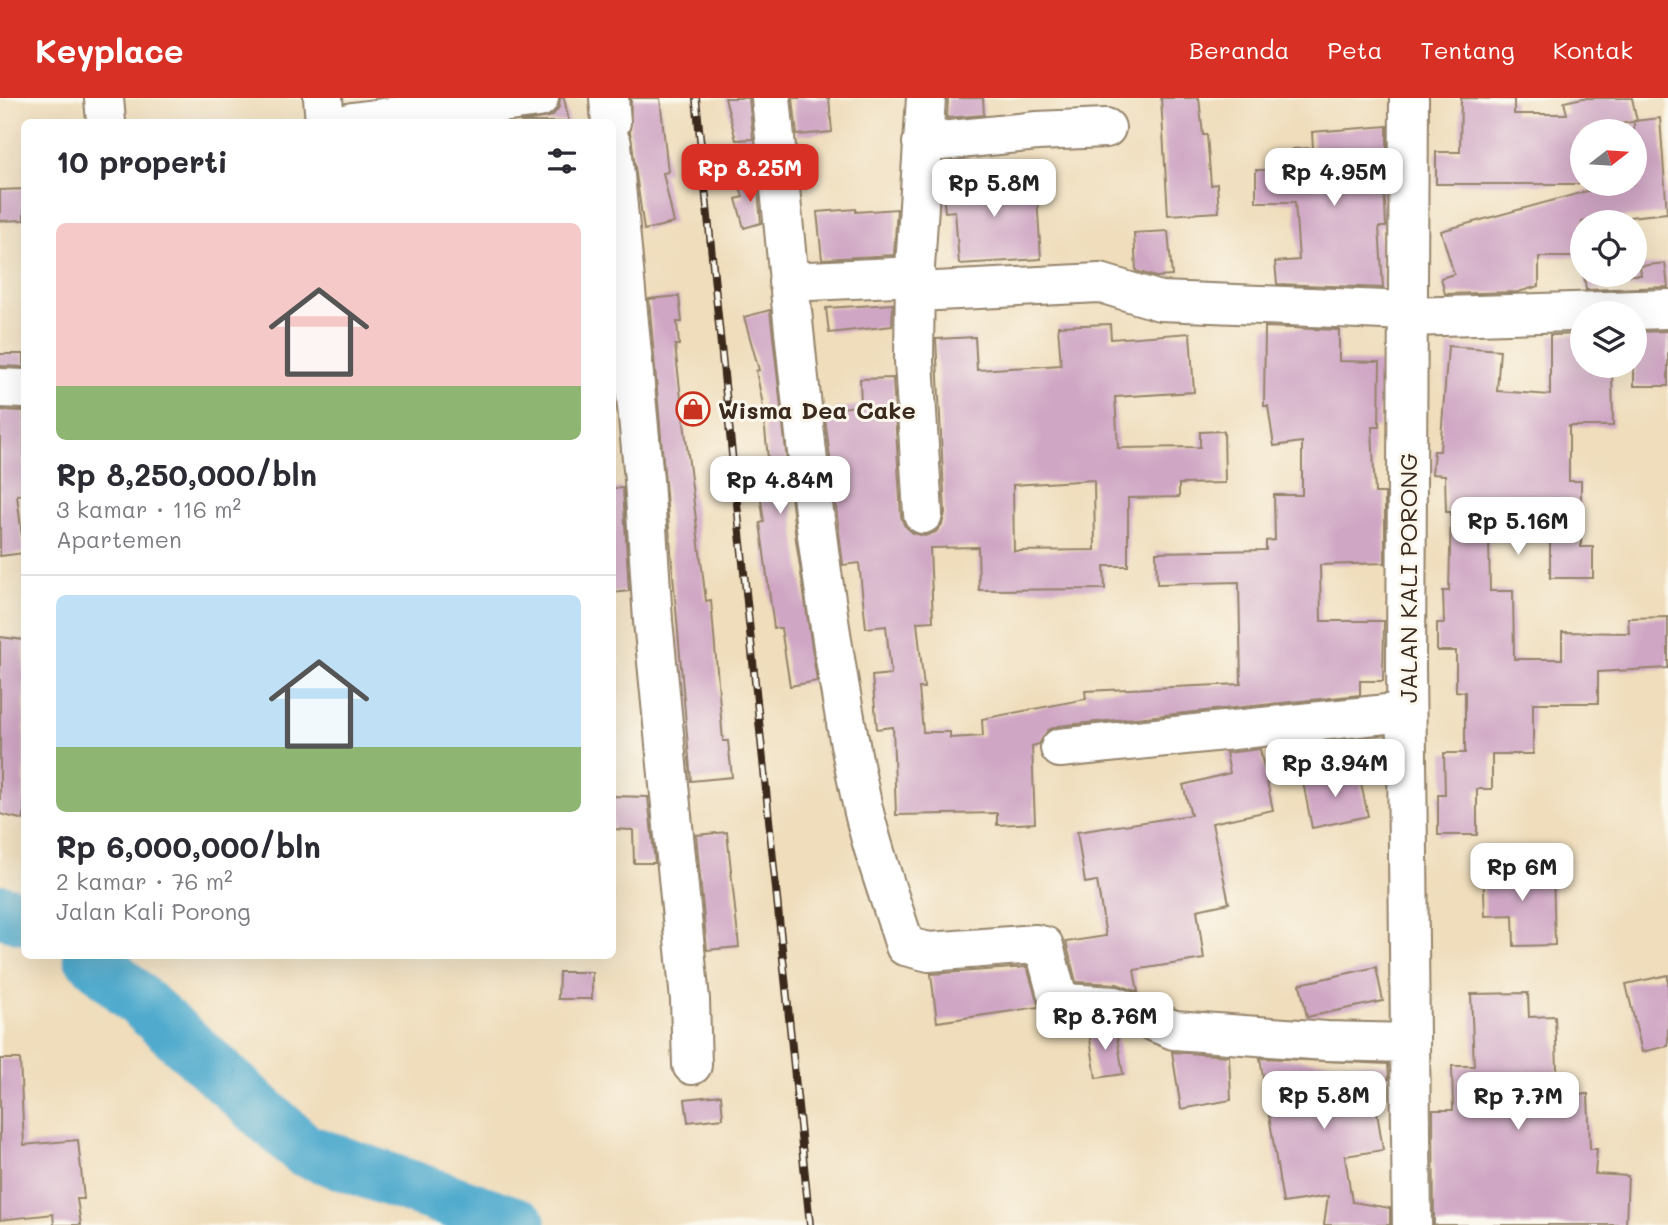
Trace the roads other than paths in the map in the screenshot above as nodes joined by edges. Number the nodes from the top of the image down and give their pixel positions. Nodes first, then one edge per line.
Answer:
1 (104, 98) edge
2 (323, 98) edge
3 (539, 98) edge
4 (609, 98) edge
5 (771, 98) edge
6 (926, 98) edge
7 (1409, 98) edge
8 (106, 119) edge
9 (325, 119) edge
10 (375, 119) edge
11 (611, 119) edge
12 (1106, 128) dead end
13 (922, 143) junction
14 (616, 190) edge
15 (788, 282) junction
16 (916, 284) junction
17 (1668, 309) edge
18 (1409, 314) junction
19 (0, 388) edge
20 (21, 389) edge
21 (628, 481) edge
22 (923, 514) dead end
23 (1406, 712) junction
24 (1060, 748) dead end
25 (1410, 1043) junction
26 (692, 1065) dead end
27 (1412, 1225) edge

1 - 8 street
2 - 9 street
3 - 10 street
4 - 11 street
5 - 15 street
6 - 13 street
7 - 18 street, JALAN KALI PORONG
12 - 13 street
13 - 16 street
14 - 21 street
15 - 16 street
15 - 25 street
16 - 18 street
16 - 22 street
17 - 18 street
18 - 23 street, JALAN KALI PORONG
19 - 20 street
21 - 26 street
23 - 24 street
23 - 25 street, JALAN KALI PORONG
25 - 27 street, JALAN KALI PORONG

